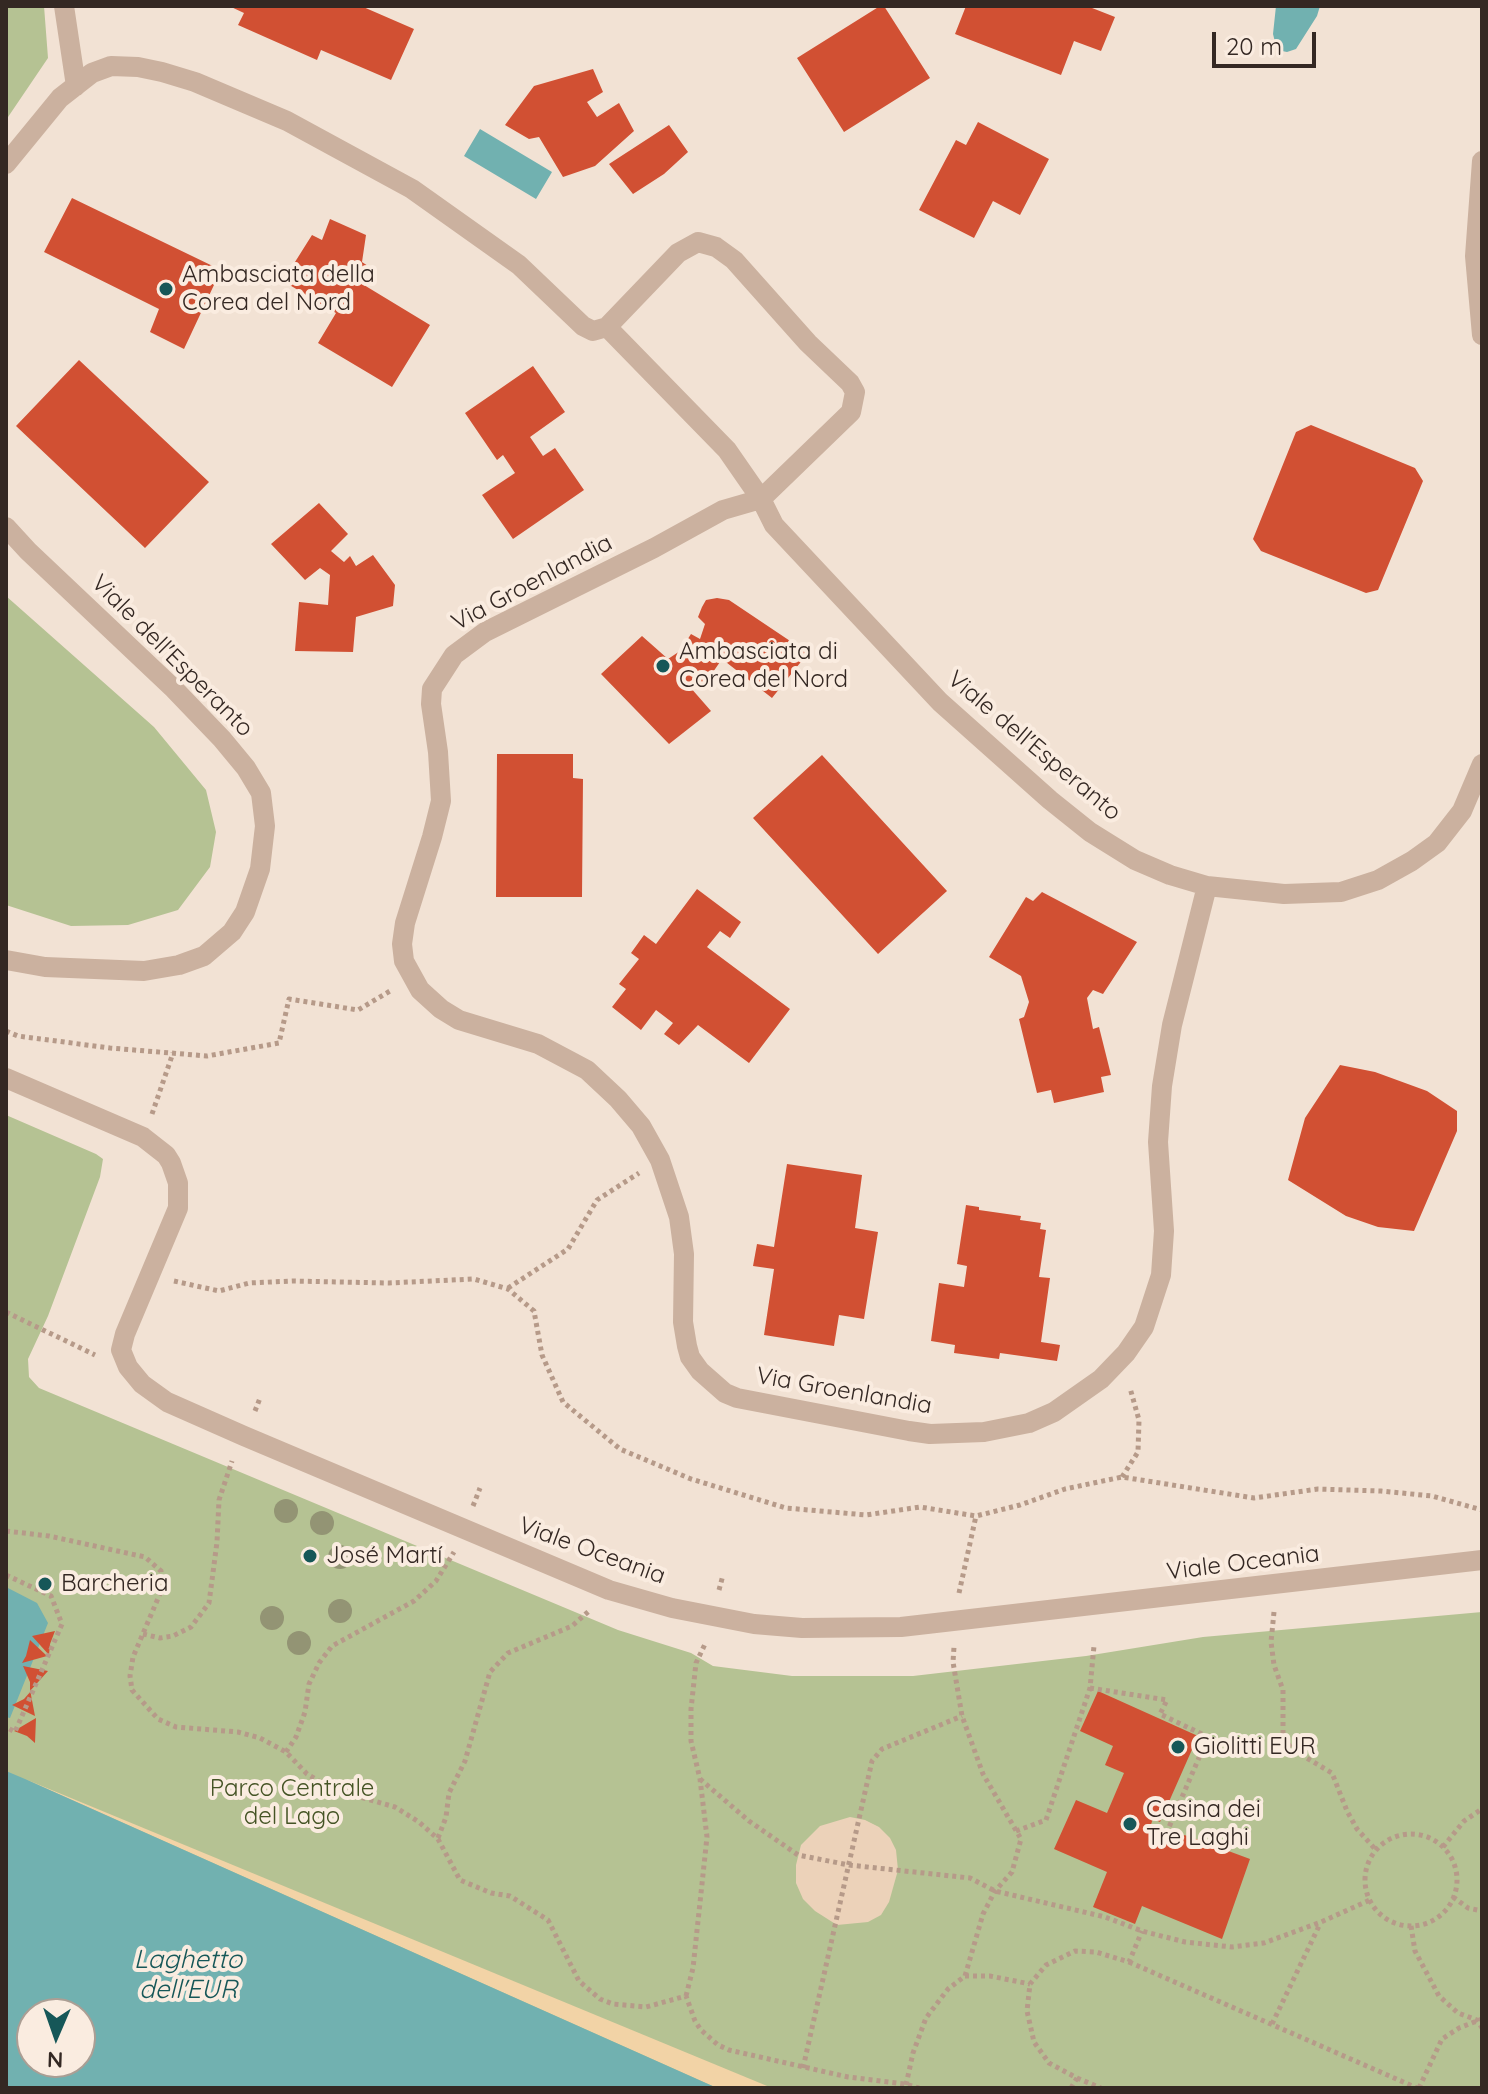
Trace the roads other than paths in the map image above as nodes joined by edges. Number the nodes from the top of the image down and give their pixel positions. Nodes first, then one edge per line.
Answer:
1 (64, 6) edge
2 (76, 86) junction
3 (1482, 161) edge
4 (6, 164) edge
5 (607, 327) junction
6 (1482, 335) edge
7 (761, 499) junction
8 (6, 527) edge
9 (1482, 764) edge
10 (1207, 886) junction
11 (6, 960) edge
12 (6, 1078) edge
13 (1482, 1560) edge

1 - 2 street
2 - 4 street
2 - 5 street
3 - 6 street
5 - 7 street, Viale dell'Esperanto
5 - 7 street
7 - 10 street, Viale dell'Esperanto
7 - 10 street, Via Groenlandia
8 - 11 street, Viale dell'Esperanto
9 - 10 street, Viale dell'Esperanto
12 - 13 street, Viale Oceania

